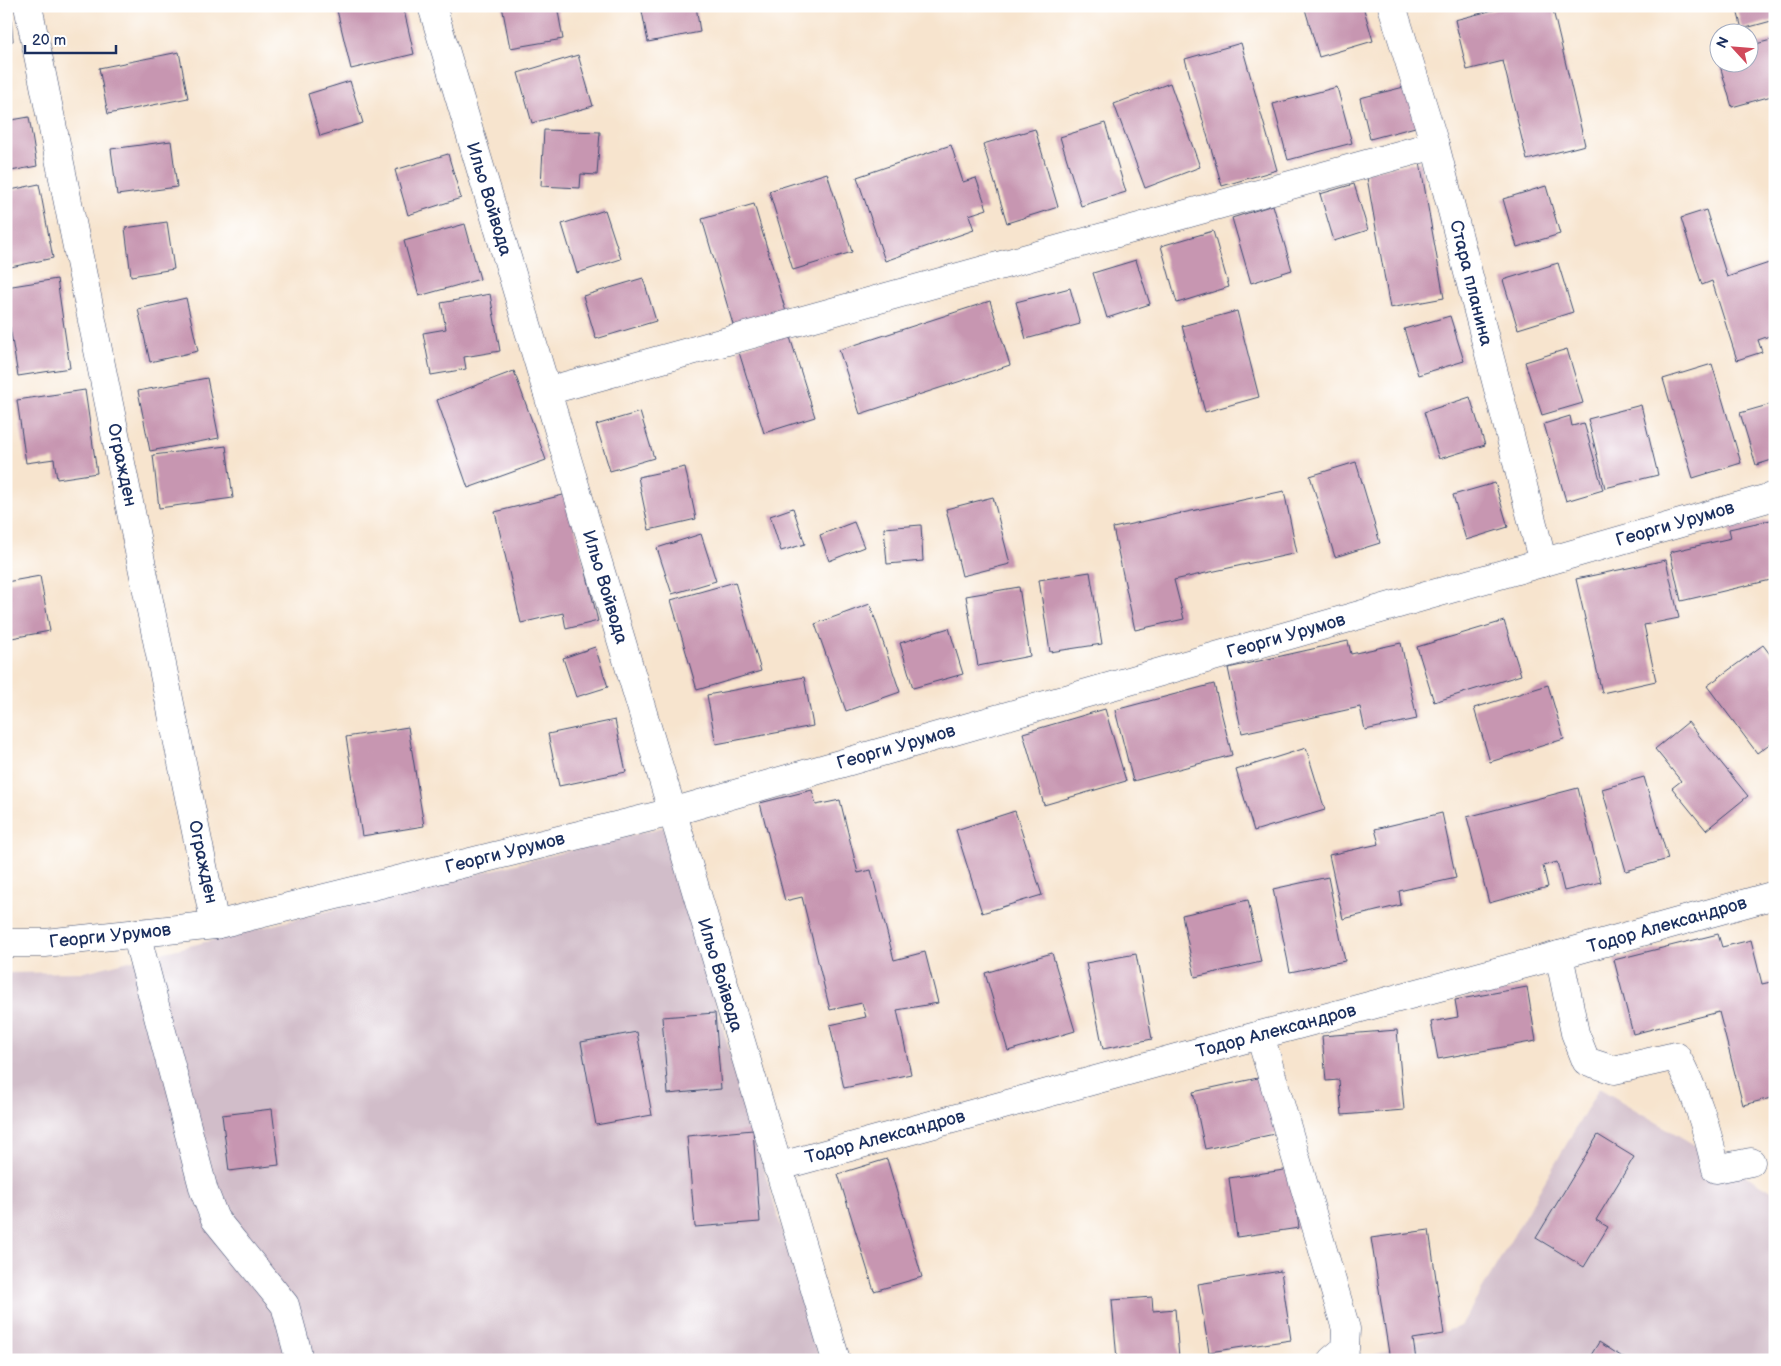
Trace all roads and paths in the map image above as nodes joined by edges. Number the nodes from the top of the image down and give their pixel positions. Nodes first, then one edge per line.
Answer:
1 (28, 6) edge
2 (432, 6) edge
3 (1392, 6) edge
4 (1435, 145) junction
5 (547, 391) junction
6 (1775, 496) edge
7 (1542, 563) junction
8 (672, 812) junction
9 (1775, 895) edge
10 (215, 925) junction
11 (136, 933) junction
12 (6, 943) edge
13 (1559, 955) junction
14 (1260, 1035) junction
15 (1751, 1162) dead end
16 (777, 1167) junction
17 (298, 1360) edge
18 (836, 1360) edge
19 (1332, 1360) edge

1 - 10 street, Огражден
2 - 5 street, Ильо Войвода
3 - 4 street, Стара планина
4 - 5 street
4 - 7 street, Стара планина
5 - 8 street, Ильо Войвода
6 - 7 street, Георги Урумов
7 - 8 street, Георги Урумов
8 - 10 street, Георги Урумов
8 - 16 street, Ильо Войвода
9 - 13 street, Тодор Александров
10 - 11 street, Георги Урумов
11 - 12 street, Георги Урумов
11 - 17 street
13 - 14 street, Тодор Александров
13 - 15 street
14 - 16 street, Тодор Александров
14 - 19 street
16 - 18 street, Ильо Войвода

